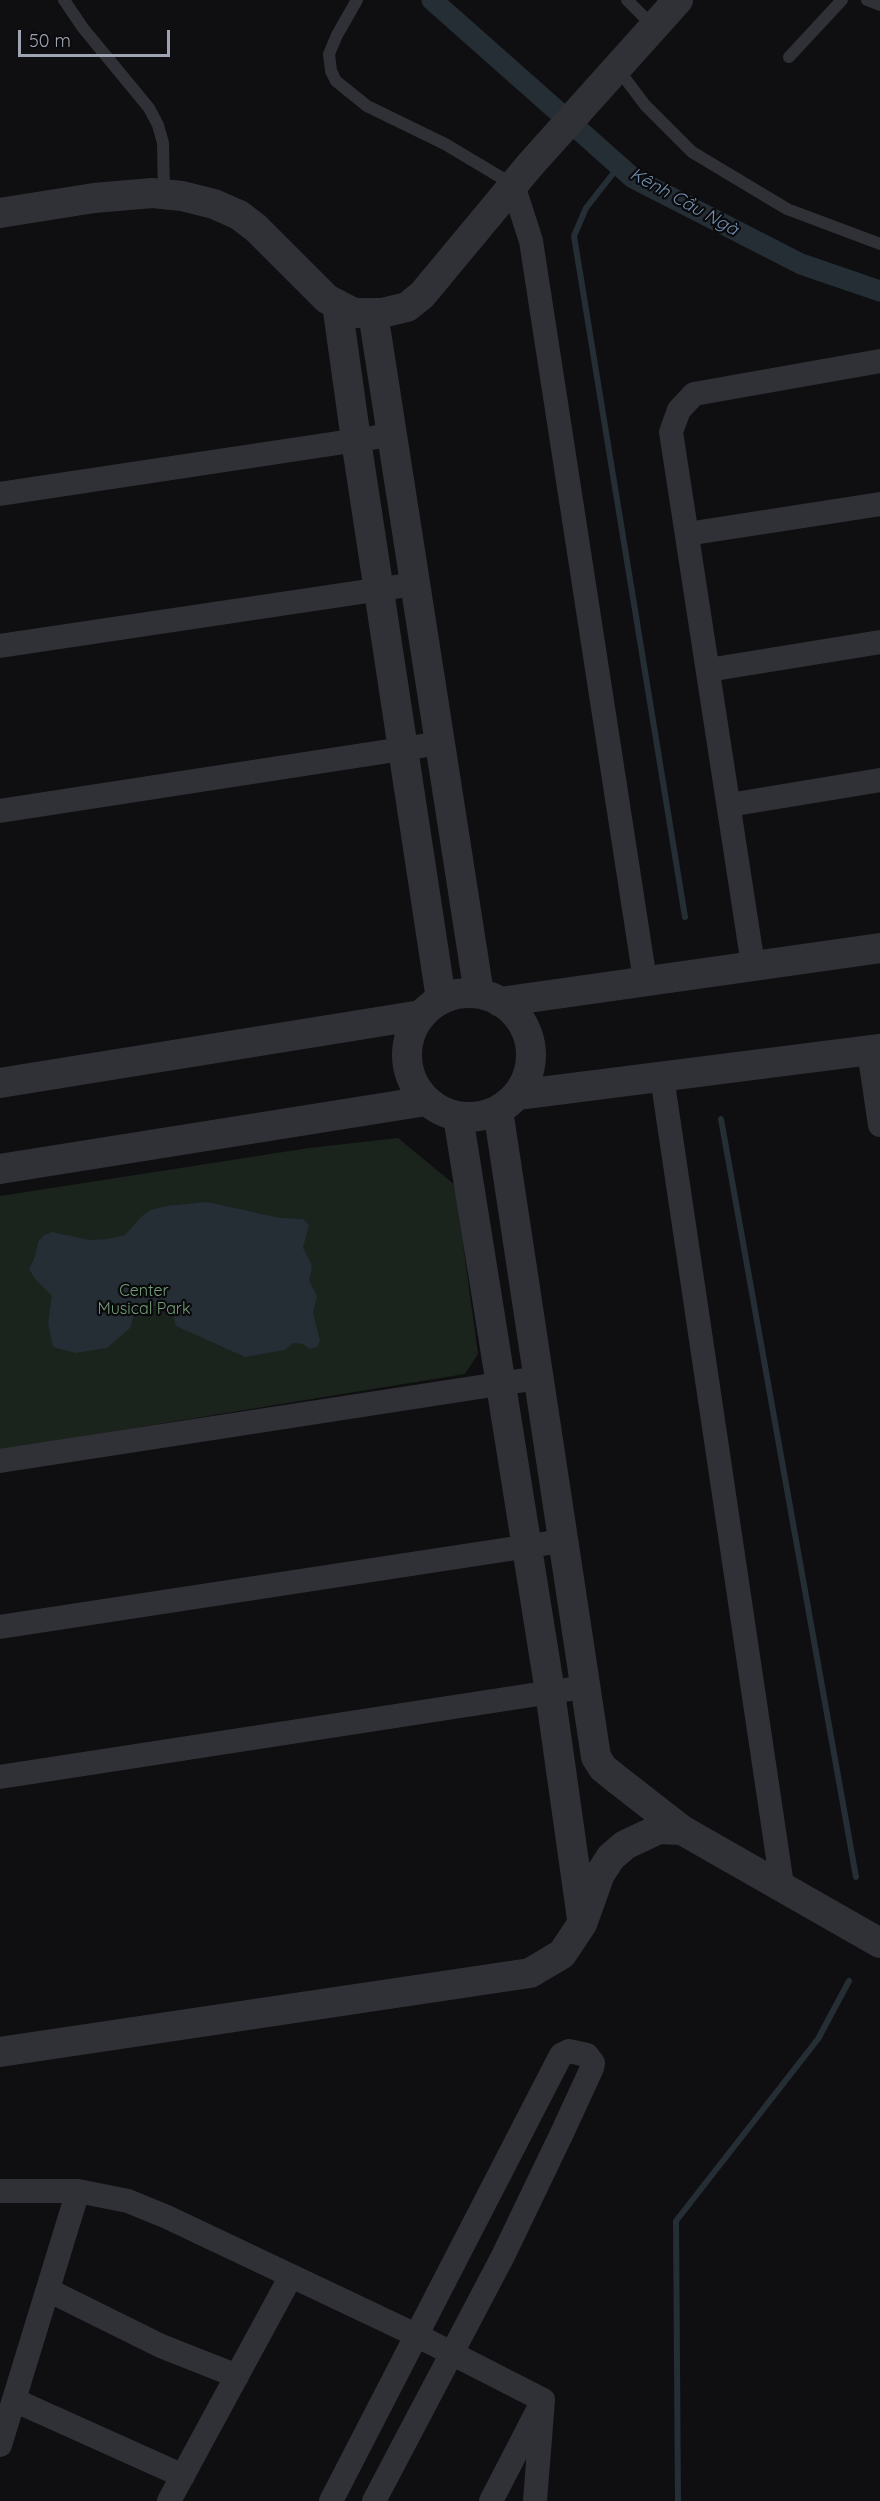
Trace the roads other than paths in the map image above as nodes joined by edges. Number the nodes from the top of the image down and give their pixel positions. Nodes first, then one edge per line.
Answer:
1 (64, 0) edge
2 (357, 0) edge
3 (627, 0) edge
4 (678, 0) edge
5 (842, 0) edge
6 (867, 0) edge
7 (880, 5) edge
8 (654, 27) junction
9 (789, 57) dead end
10 (618, 68) junction
11 (522, 175) junction
12 (164, 194) junction
13 (0, 213) edge
14 (880, 244) edge
15 (338, 304) junction
16 (373, 313) junction
17 (880, 361) edge
18 (391, 435) junction
19 (356, 440) junction
20 (0, 494) edge
21 (880, 504) edge
22 (687, 534) junction
23 (415, 584) junction
24 (379, 589) junction
25 (880, 642) edge
26 (0, 646) edge
27 (708, 670) junction
28 (441, 743) junction
29 (405, 749) junction
30 (880, 780) edge
31 (729, 805) junction
32 (0, 811) edge
33 (880, 948) edge
34 (753, 965) junction
35 (645, 980) junction
36 (490, 998) junction
37 (431, 1007) junction
38 (874, 1050) edge
39 (662, 1077) junction
40 (0, 1083) edge
41 (426, 1101) junction
42 (507, 1102) junction
43 (458, 1116) junction
44 (880, 1125) edge
45 (0, 1169) edge
46 (538, 1378) junction
47 (501, 1384) junction
48 (0, 1461) edge
49 (562, 1540) junction
50 (527, 1546) junction
51 (0, 1627) edge
52 (584, 1687) junction
53 (550, 1692) junction
54 (0, 1777) edge
55 (682, 1830) junction
56 (782, 1885) junction
57 (582, 1924) junction
58 (880, 1943) edge
59 (0, 2052) edge
60 (0, 2191) edge
61 (78, 2191) junction
62 (291, 2276) junction
63 (48, 2290) junction
64 (417, 2336) junction
65 (452, 2354) junction
66 (237, 2376) junction
67 (14, 2400) junction
68 (543, 2400) junction
69 (0, 2445) edge
70 (183, 2476) junction
71 (169, 2501) edge
72 (331, 2501) edge
73 (374, 2501) edge
74 (490, 2501) edge
75 (535, 2501) edge

1 - 12 lane
2 - 11 lane
3 - 8 lane
4 - 8 street
5 - 9 lane
6 - 7 lane
8 - 10 street
10 - 11 street
10 - 14 lane
11 - 16 street
11 - 35 street
12 - 13 street
12 - 15 street
15 - 16 street
15 - 19 street
16 - 18 street
17 - 22 street
18 - 19 street
18 - 23 street
19 - 20 street
19 - 24 street
21 - 22 street
22 - 27 street
23 - 24 street
23 - 28 street
24 - 26 street
24 - 29 street
25 - 27 street
27 - 31 street
28 - 29 street
28 - 36 street
29 - 32 street
29 - 37 street
30 - 31 street
31 - 34 street
33 - 34 street
34 - 35 street
35 - 36 street
36 - 37 street
36 - 42 street
37 - 40 street
37 - 41 street
38 - 39 street
38 - 44 street
39 - 42 street
39 - 56 street
41 - 43 street
41 - 45 street
42 - 43 street
42 - 46 street
43 - 47 street
46 - 47 street
46 - 49 street
47 - 48 street
47 - 50 street
49 - 50 street
49 - 52 street
50 - 51 street
50 - 53 street
52 - 53 street
52 - 55 street
53 - 54 street
53 - 57 street
55 - 56 street
55 - 57 street
56 - 58 street
57 - 59 street
60 - 61 street
61 - 62 street
61 - 63 street
62 - 64 street
62 - 66 street
63 - 66 street
63 - 67 street
64 - 65 street
64 - 65 street
64 - 72 street
65 - 68 street
65 - 73 street
66 - 70 street
67 - 69 street
67 - 70 street
68 - 74 street
68 - 75 street
70 - 71 street

